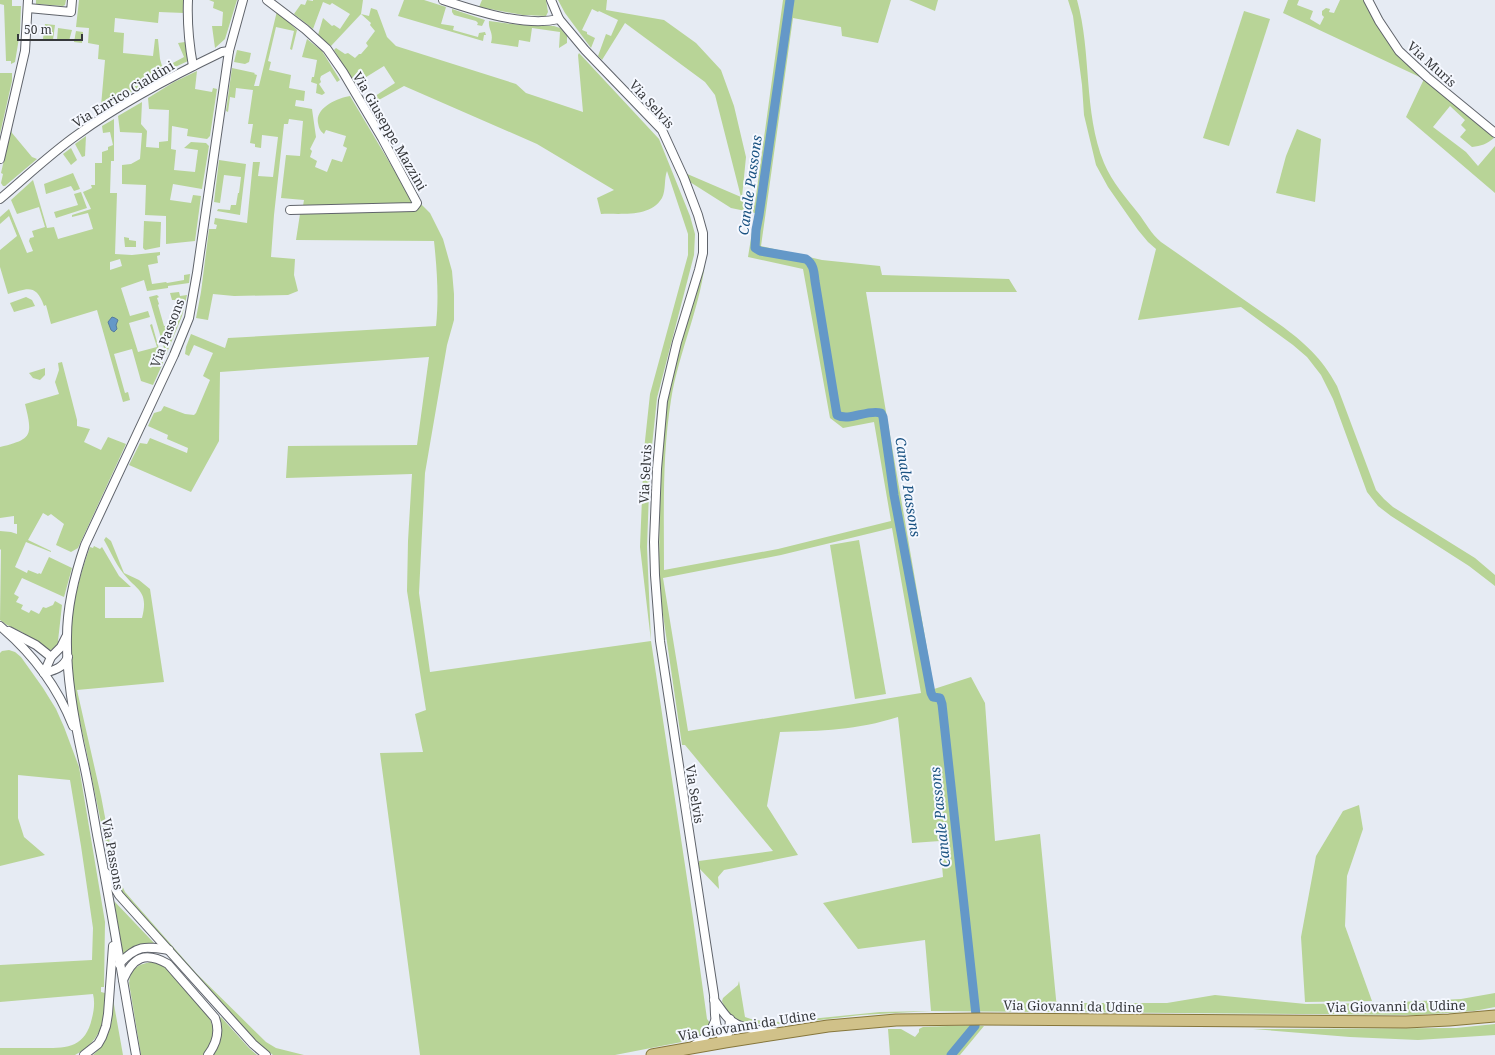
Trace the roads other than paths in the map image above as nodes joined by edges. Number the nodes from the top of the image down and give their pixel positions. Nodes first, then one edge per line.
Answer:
1 (72, 0) edge
2 (188, 0) edge
3 (244, 0) edge
4 (267, 0) edge
5 (443, 0) edge
6 (551, 0) edge
7 (1368, 0) edge
8 (28, 4) edge
9 (559, 19) junction
10 (229, 51) junction
11 (193, 66) junction
12 (1495, 133) edge
13 (0, 159) edge
14 (0, 200) edge
15 (290, 210) dead end
16 (1, 627) edge
17 (66, 636) junction
18 (51, 657) junction
19 (68, 657) junction
20 (44, 673) junction
21 (78, 738) junction
22 (104, 868) junction
23 (114, 932) junction
24 (169, 950) junction
25 (120, 964) junction
26 (123, 981) junction
27 (714, 1000) junction
28 (1495, 1016) edge
29 (715, 1020) junction
30 (730, 1020) junction
31 (783, 1033) junction
32 (725, 1042) junction
33 (691, 1048) junction
34 (84, 1055) edge
35 (136, 1055) edge
36 (208, 1055) edge
37 (266, 1055) edge
38 (652, 1055) edge

1 - 8 street
2 - 11 street
3 - 10 street, Via Passons
4 - 15 street, Via Giuseppe Mazzini
5 - 9 street
6 - 9 street, Via Selvis
7 - 12 street, Via Muris
8 - 13 street
9 - 27 street, Via Selvis
10 - 11 street, Via Enrico Cialdini
10 - 17 street, Via Passons
11 - 14 street, Via Enrico Cialdini
16 - 18 street
16 - 20 street
17 - 18 street, Via Passons
17 - 19 street, Via Passons
18 - 20 street, Via Passons
19 - 20 street
19 - 21 street, Via Passons
20 - 21 street
21 - 22 street, Via Passons
22 - 23 street, Via Passons
22 - 24 street
23 - 25 street, Via Passons
23 - 34 street
24 - 25 street
24 - 37 street
25 - 26 street, Via Passons
26 - 35 street, Via Passons
26 - 36 street
27 - 29 street, Via Selvis
27 - 30 street
28 - 31 main road, Via Giovanni da Udine
29 - 32 street, Via Selvis
29 - 33 street
30 - 31 street
30 - 32 street
31 - 32 main road, Via Giovanni da Udine
32 - 33 main road, Via Giovanni da Udine
33 - 38 main road, Via Giovanni da Udine

